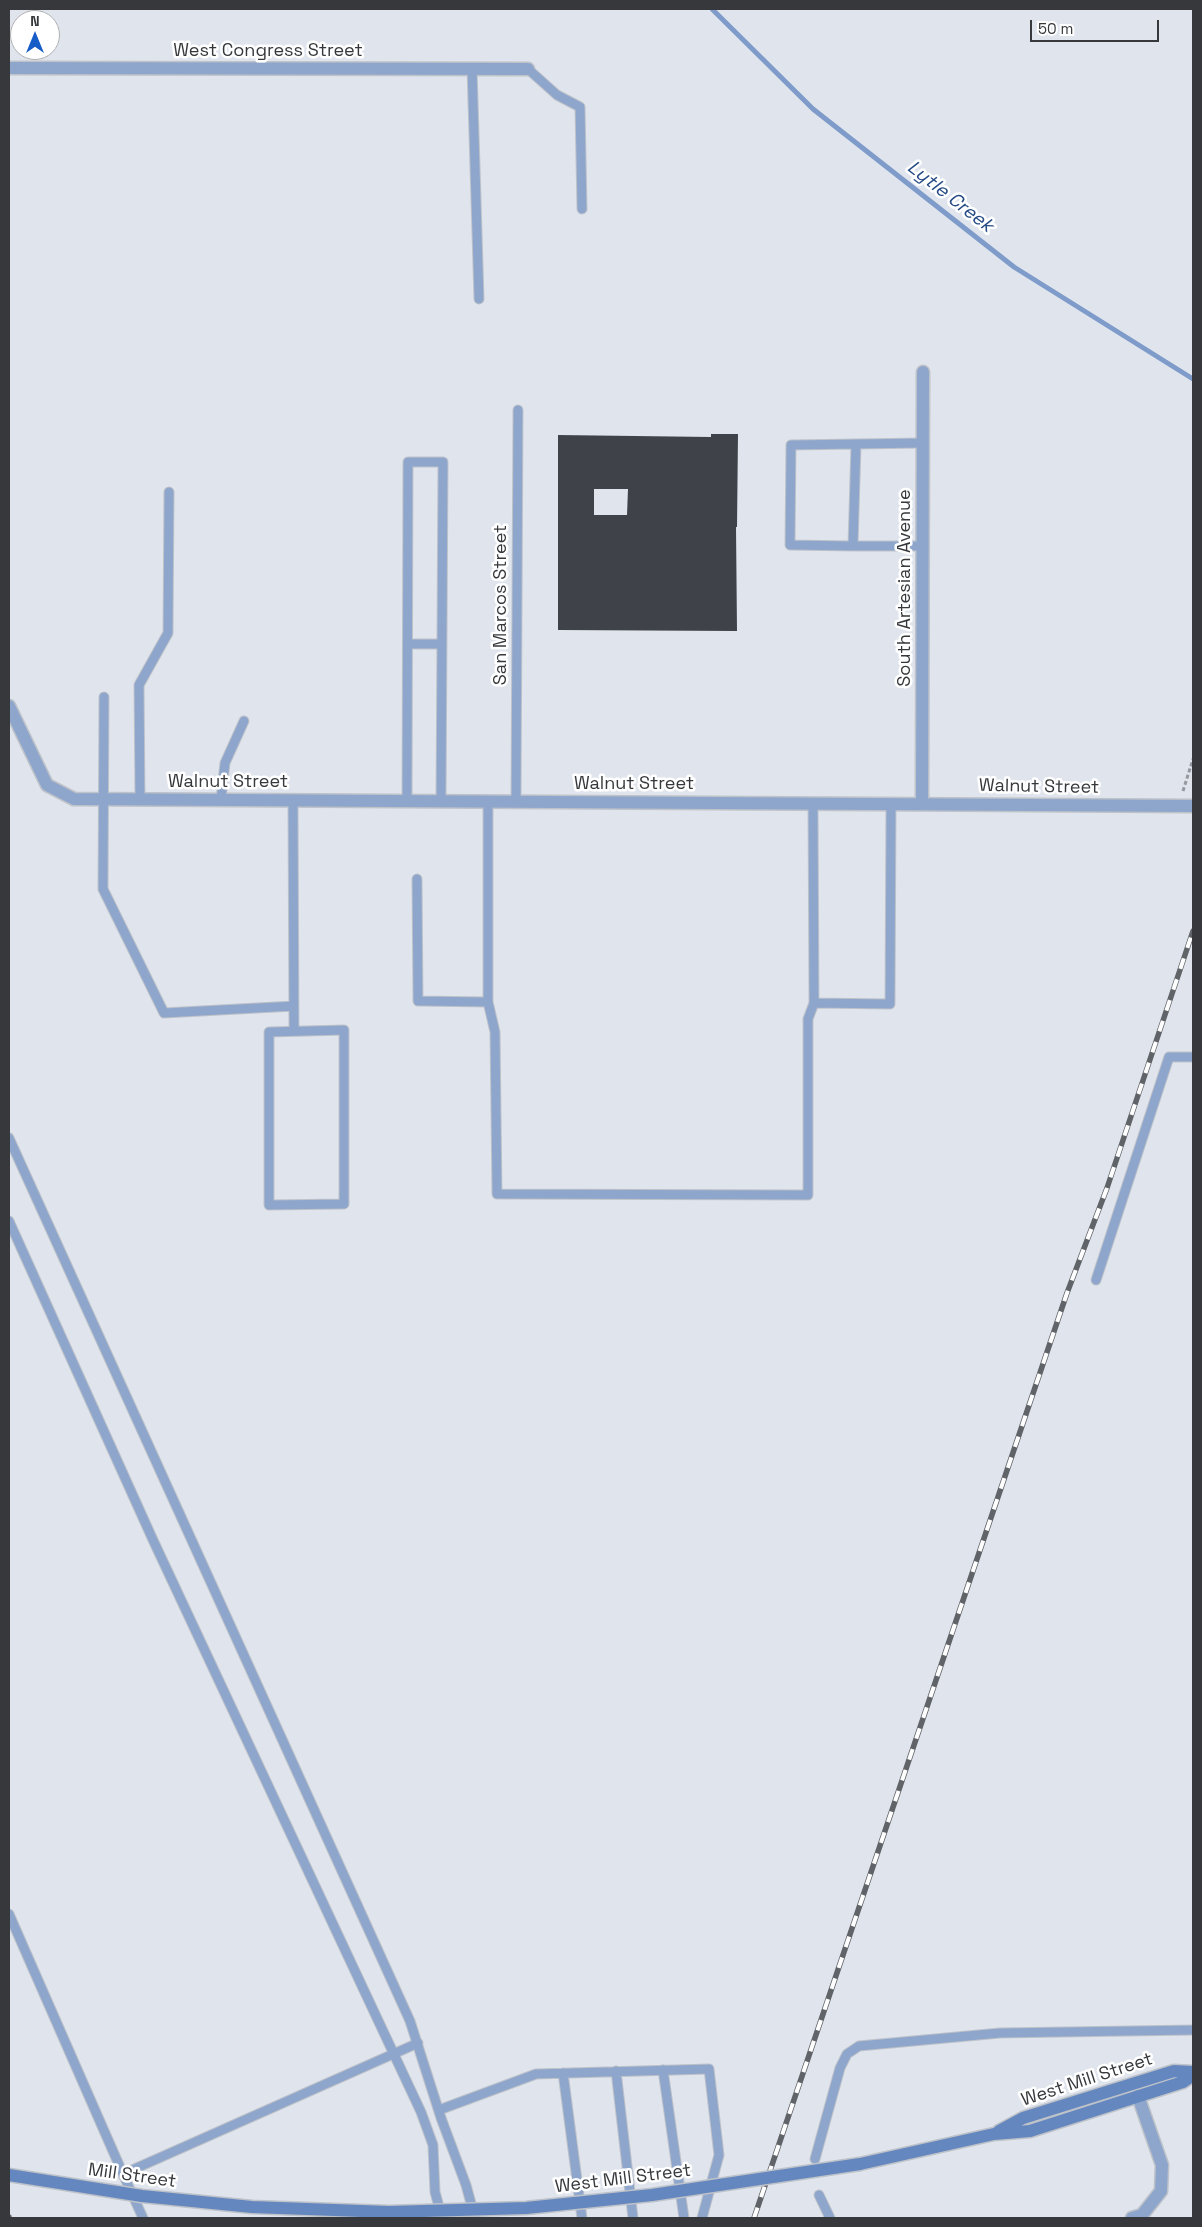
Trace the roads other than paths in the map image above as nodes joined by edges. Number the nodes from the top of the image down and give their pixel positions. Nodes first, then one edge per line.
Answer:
1 (9, 68) edge
2 (472, 68) junction
3 (528, 69) joint
4 (582, 208) dead end
5 (479, 299) dead end
6 (923, 372) dead end
7 (518, 410) dead end
8 (923, 443) junction
9 (856, 444) junction
10 (169, 492) dead end
11 (854, 546) junction
12 (923, 546) junction
13 (408, 644) junction
14 (442, 644) junction
15 (104, 697) dead end
16 (9, 706) edge
17 (244, 721) dead end
18 (104, 799) junction
19 (140, 799) junction
20 (220, 800) junction
21 (294, 800) junction
22 (407, 801) junction
23 (441, 801) junction
24 (488, 801) junction
25 (516, 801) junction
26 (813, 803) junction
27 (891, 804) junction
28 (922, 804) junction
29 (1193, 806) edge
30 (417, 879) dead end
31 (488, 1002) junction
32 (814, 1003) junction
33 (294, 1006) junction
34 (294, 1031) junction
35 (1193, 1057) edge
36 (9, 1138) edge
37 (9, 1221) edge
38 (1096, 1280) dead end
39 (9, 1914) edge
40 (1193, 2030) edge
41 (418, 2043) junction
42 (396, 2053) junction
43 (663, 2070) junction
44 (616, 2071) junction
45 (562, 2073) junction
46 (1193, 2074) edge
47 (1138, 2096) junction
48 (439, 2110) junction
49 (994, 2134) junction
50 (815, 2160) dead end
51 (123, 2174) junction
52 (9, 2175) edge
53 (819, 2195) dead end
54 (252, 2207) joint
55 (143, 2218) edge
56 (442, 2218) edge
57 (475, 2218) edge
58 (582, 2218) edge
59 (633, 2218) edge
60 (684, 2218) edge
61 (702, 2218) edge
62 (830, 2218) edge
63 (1132, 2218) edge

1 - 2 street, West Congress Street
2 - 3 street, West Congress Street
2 - 5 lane
3 - 4 lane
6 - 8 street, South Artesian Avenue
7 - 25 lane, San Marcos Street
8 - 9 lane
8 - 12 street, South Artesian Avenue
9 - 11 lane
9 - 11 lane
10 - 19 lane
11 - 12 lane
12 - 28 street, South Artesian Avenue
13 - 14 lane
13 - 14 lane
13 - 22 lane
14 - 23 lane
15 - 18 lane
16 - 18 street, Walnut Street
17 - 20 lane
18 - 19 street, Walnut Street
18 - 33 lane
19 - 20 street, Walnut Street
20 - 21 street, Walnut Street
21 - 22 street, Walnut Street
21 - 33 lane
22 - 23 street, Walnut Street
23 - 24 street, Walnut Street
24 - 25 street, Walnut Street
24 - 31 lane
25 - 26 street, Walnut Street
26 - 27 street, Walnut Street
26 - 32 lane
27 - 28 street, Walnut Street
27 - 32 lane
28 - 29 street, Walnut Street
30 - 31 lane
31 - 32 lane
33 - 34 lane
34 - 34 lane
35 - 38 lane
36 - 41 lane
37 - 42 lane
39 - 51 lane
40 - 50 lane
41 - 42 lane
41 - 48 lane
42 - 51 lane
42 - 56 lane
43 - 44 lane
43 - 60 lane
43 - 61 lane
44 - 45 lane
44 - 59 lane
45 - 48 lane
45 - 58 lane
46 - 47 main road, West Mill Street
46 - 49 main road, West Mill Street
47 - 49 main road, West Mill Street
47 - 63 street
48 - 57 lane
49 - 54 main road, West Mill Street, bridge
51 - 55 lane
52 - 54 main road, Mill Street, bridge
53 - 62 lane

